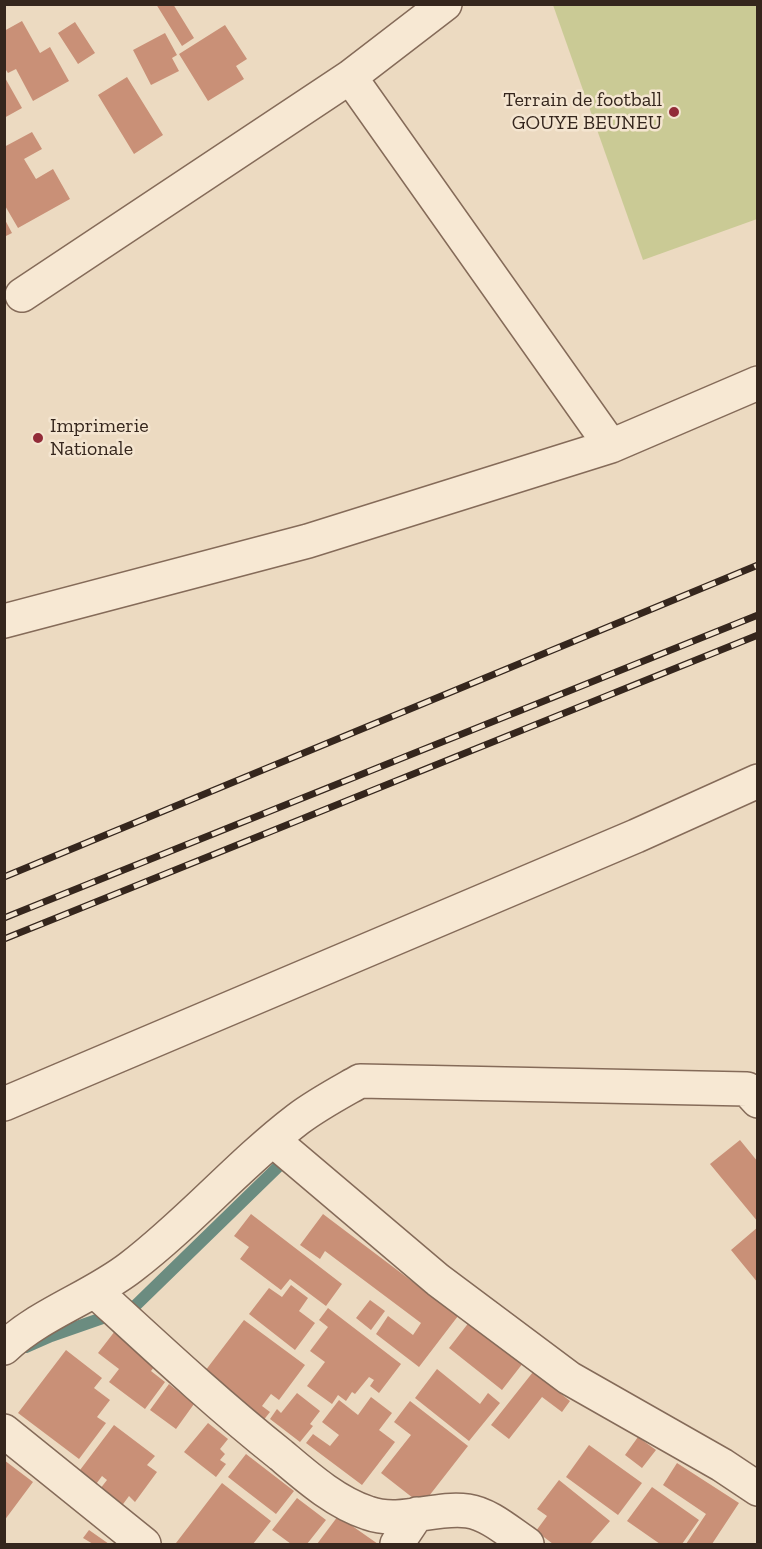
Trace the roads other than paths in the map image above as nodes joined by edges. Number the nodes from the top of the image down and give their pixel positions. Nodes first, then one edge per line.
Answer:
1 (445, 4) edge
2 (350, 77) junction
3 (22, 295) dead end
4 (758, 383) edge
5 (611, 446) junction
6 (4, 621) edge
7 (758, 781) edge
8 (758, 1101) edge
9 (4, 1104) edge
10 (274, 1141) junction
11 (96, 1292) junction
12 (4, 1348) edge
13 (4, 1431) edge
14 (758, 1489) edge
15 (417, 1514) junction
16 (144, 1545) edge
17 (397, 1545) edge
18 (527, 1545) edge

1 - 2 street
2 - 3 street
2 - 5 street
4 - 5 street
5 - 6 street
7 - 9 street
8 - 10 street
10 - 11 street
10 - 14 street
11 - 12 street
11 - 15 street
13 - 16 street
15 - 17 street
15 - 18 street

